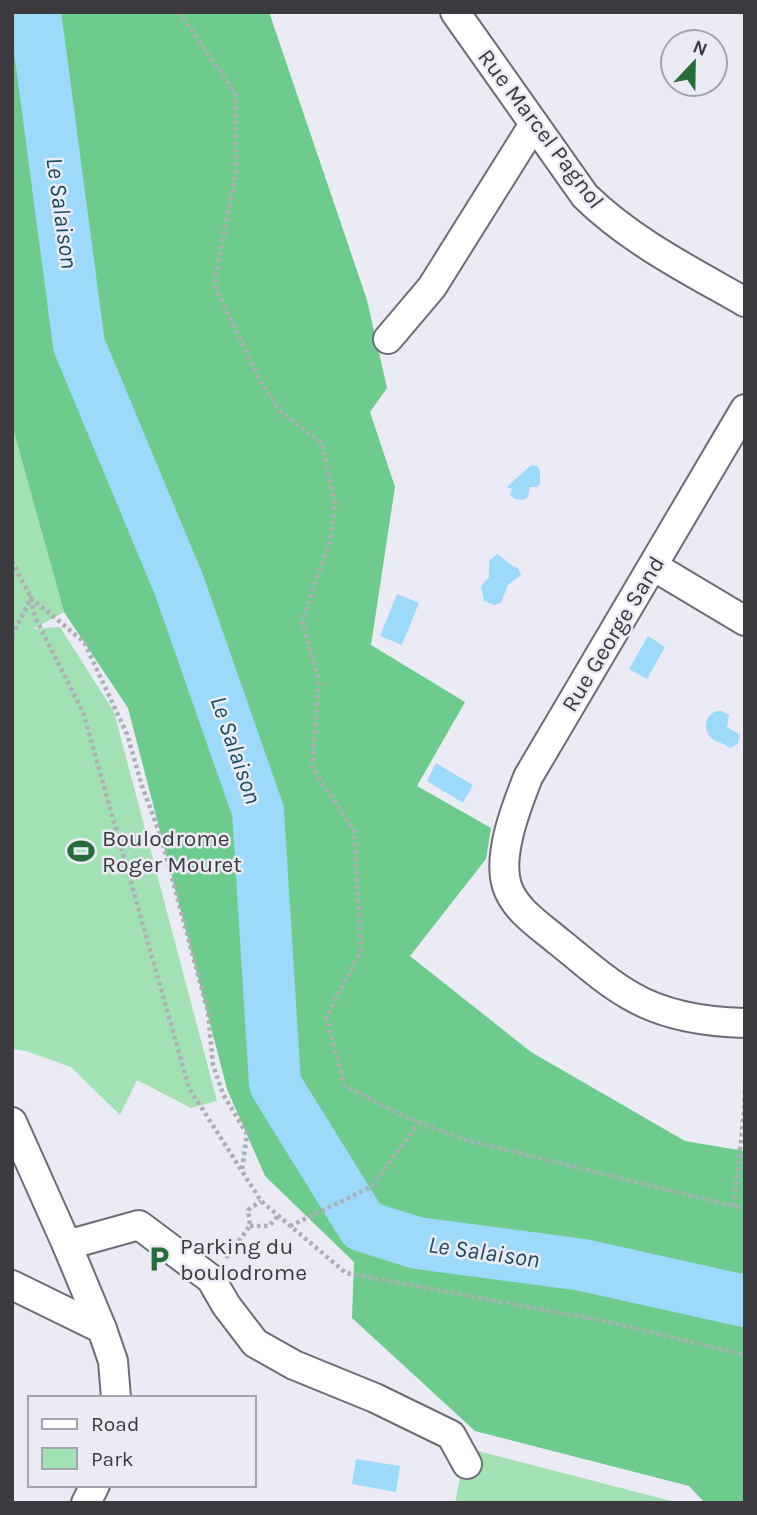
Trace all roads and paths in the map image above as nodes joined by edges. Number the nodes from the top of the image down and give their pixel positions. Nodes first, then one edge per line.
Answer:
1 (179, 12) edge
2 (454, 12) edge
3 (534, 124) junction
4 (745, 302) edge
5 (388, 339) dead end
6 (745, 409) edge
7 (12, 561) edge
8 (653, 566) junction
9 (30, 598) junction
10 (745, 621) edge
11 (12, 636) edge
12 (745, 1023) edge
13 (745, 1084) edge
14 (12, 1122) edge
15 (419, 1123) junction
16 (242, 1171) junction
17 (261, 1202) junction
18 (734, 1206) junction
19 (745, 1209) edge
20 (278, 1216) junction
21 (250, 1226) junction
22 (290, 1226) junction
23 (67, 1245) junction
24 (211, 1279) junction
25 (12, 1285) edge
26 (102, 1329) junction
27 (745, 1355) edge
28 (116, 1396) edge
29 (467, 1464) dead end
30 (94, 1487) edge
31 (86, 1503) edge

1 - 15 path
2 - 3 street, Rue Marcel Pagnol
3 - 4 street, Rue Marcel Pagnol
3 - 5 street
6 - 8 street, Rue George Sand
7 - 9 path
8 - 10 street
8 - 12 street, Rue George Sand
9 - 11 path
9 - 16 path
9 - 16 path
13 - 18 path
14 - 23 street
15 - 18 path
15 - 22 path
16 - 17 path
17 - 20 path
17 - 21 path
18 - 19 path
20 - 21 path
20 - 22 path
21 - 24 path
22 - 27 path
23 - 24 street
23 - 26 street
24 - 29 street
25 - 26 street
26 - 28 street
30 - 31 street

